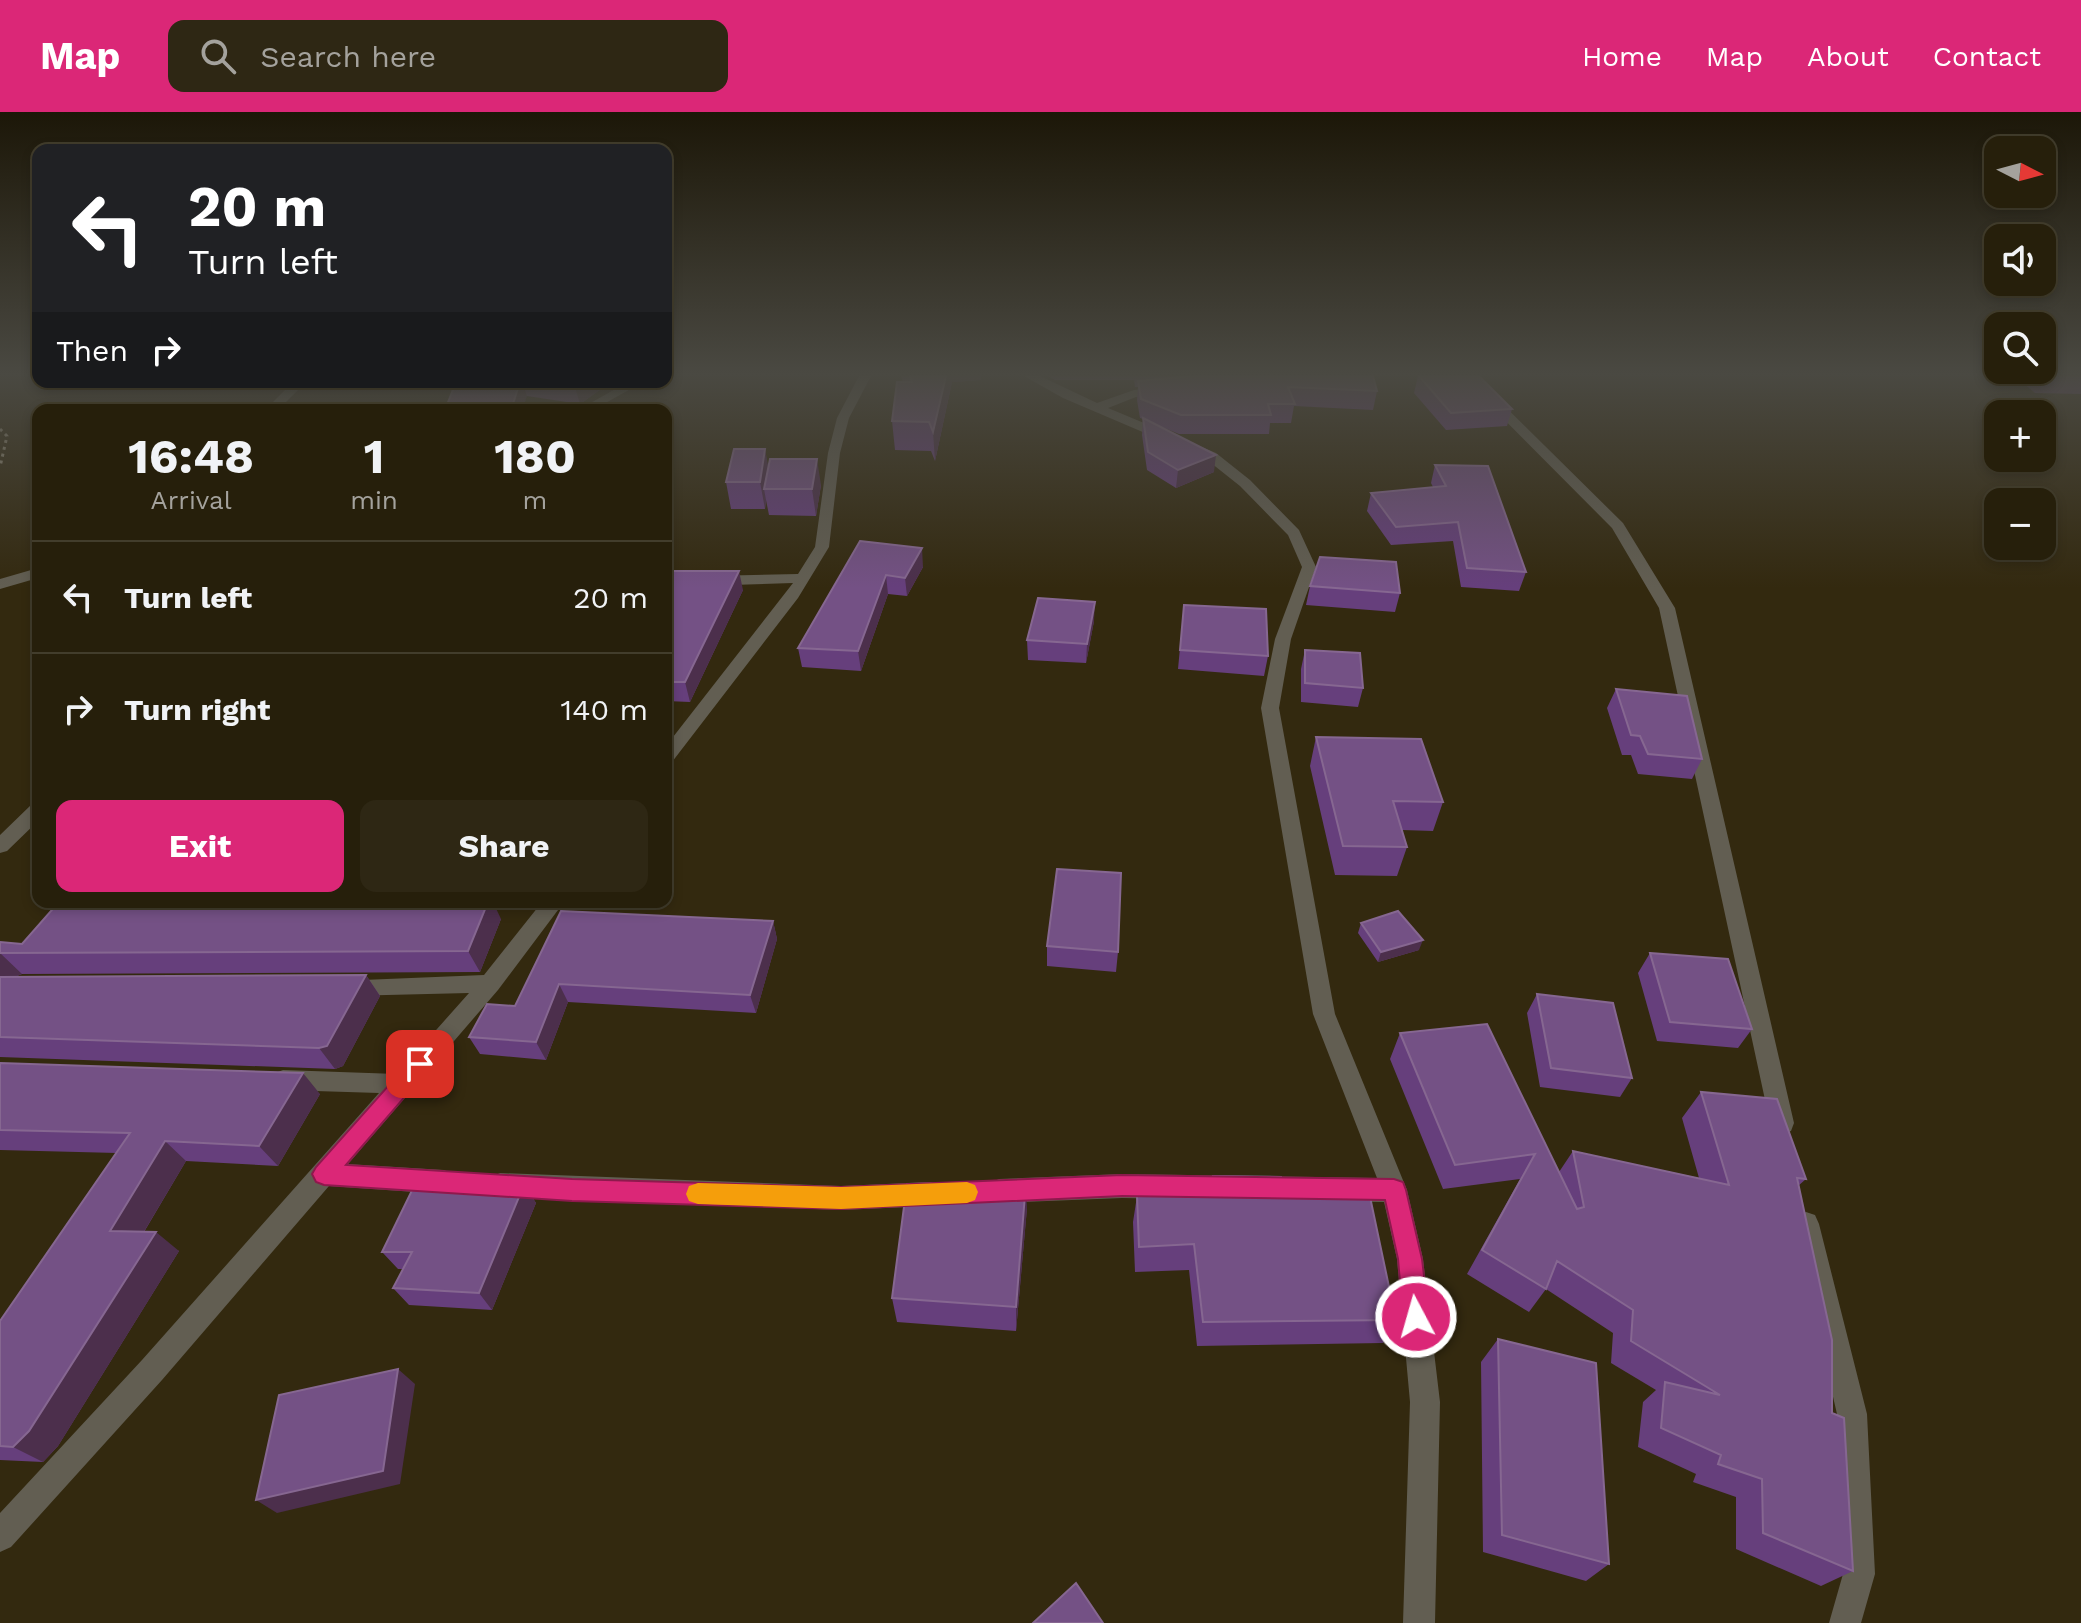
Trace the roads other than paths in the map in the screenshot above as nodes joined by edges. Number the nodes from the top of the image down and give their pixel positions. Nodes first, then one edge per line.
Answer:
1 (836, 447) edge
2 (1188, 447) edge
3 (1538, 447) edge
4 (32, 575) edge
5 (803, 578) junction
6 (672, 582) edge
7 (0, 584) edge
8 (672, 750) edge
9 (32, 816) edge
10 (0, 846) edge
11 (549, 908) edge
12 (490, 984) junction
13 (320, 987) edge
14 (263, 1079) edge
15 (403, 1084) junction
16 (1786, 1142) edge
17 (324, 1174) junction
18 (1394, 1190) junction
19 (982, 1192) edge
20 (950, 1193) edge
21 (1801, 1202) edge
22 (0, 1536) edge
23 (1419, 1623) edge
24 (1845, 1623) edge

1 - 5 street
2 - 18 street
3 - 16 street
4 - 7 street
5 - 6 street
5 - 8 street
9 - 10 street
11 - 12 street
12 - 13 street
12 - 15 street
14 - 15 street
15 - 17 street
17 - 20 street
17 - 22 street
18 - 19 street
18 - 23 street
21 - 24 street

